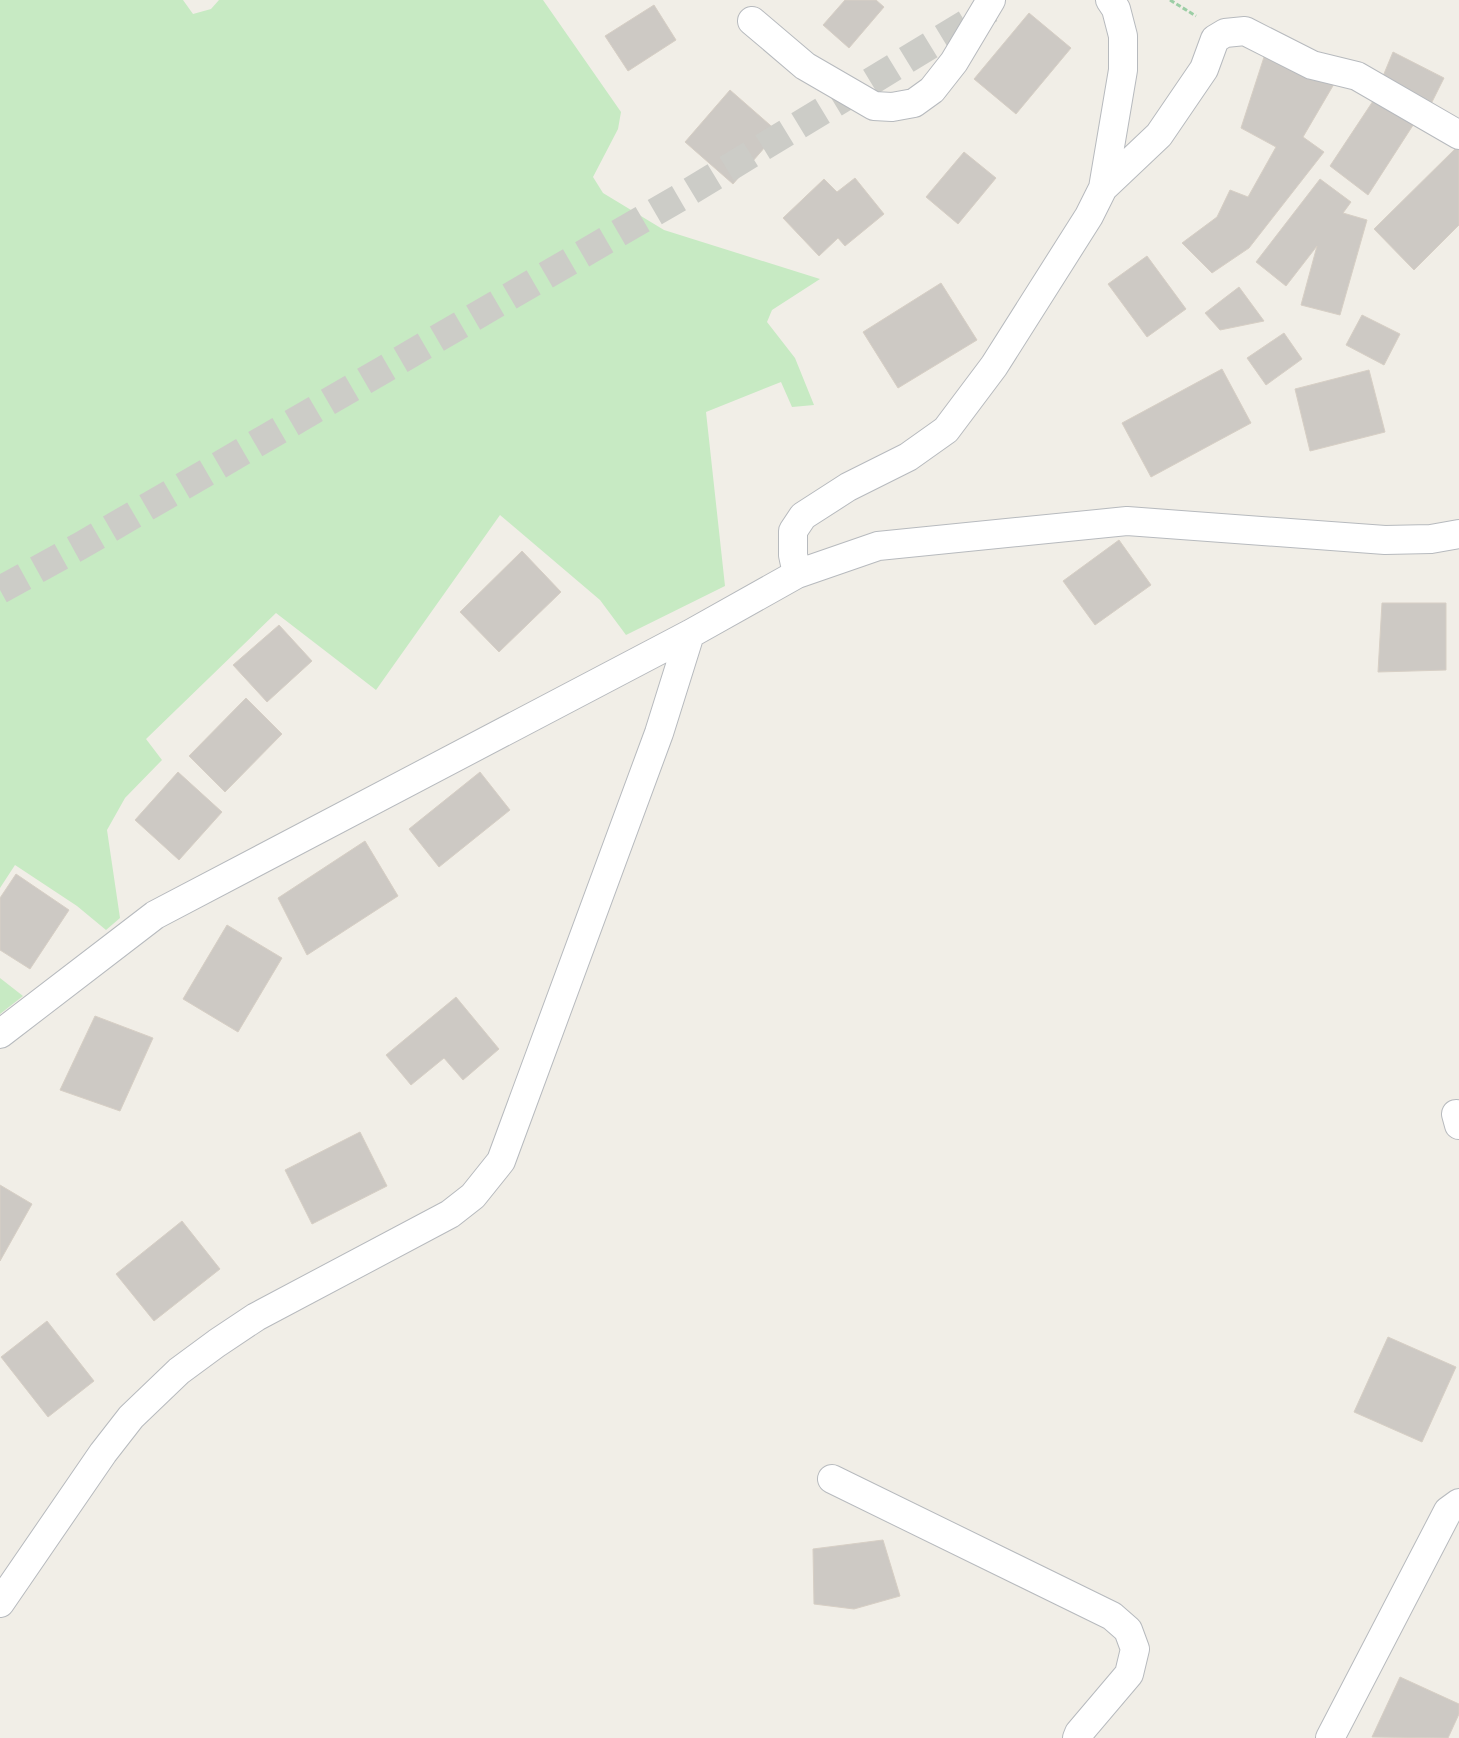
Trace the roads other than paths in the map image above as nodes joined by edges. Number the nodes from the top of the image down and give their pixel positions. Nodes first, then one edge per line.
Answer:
1 (991, 0) edge
2 (1110, 0) edge
3 (752, 21) dead end
4 (1459, 136) edge
5 (1103, 188) junction
6 (1459, 534) edge
7 (797, 574) junction
8 (690, 634) junction
9 (0, 1034) edge
10 (832, 1480) dead end
11 (1453, 1507) edge
12 (0, 1602) edge
13 (1077, 1738) edge
14 (1330, 1738) edge

1 - 3 street
2 - 5 street
4 - 5 street
5 - 7 street
6 - 7 street
7 - 8 street
8 - 9 street
8 - 12 street
10 - 13 street
11 - 14 street

